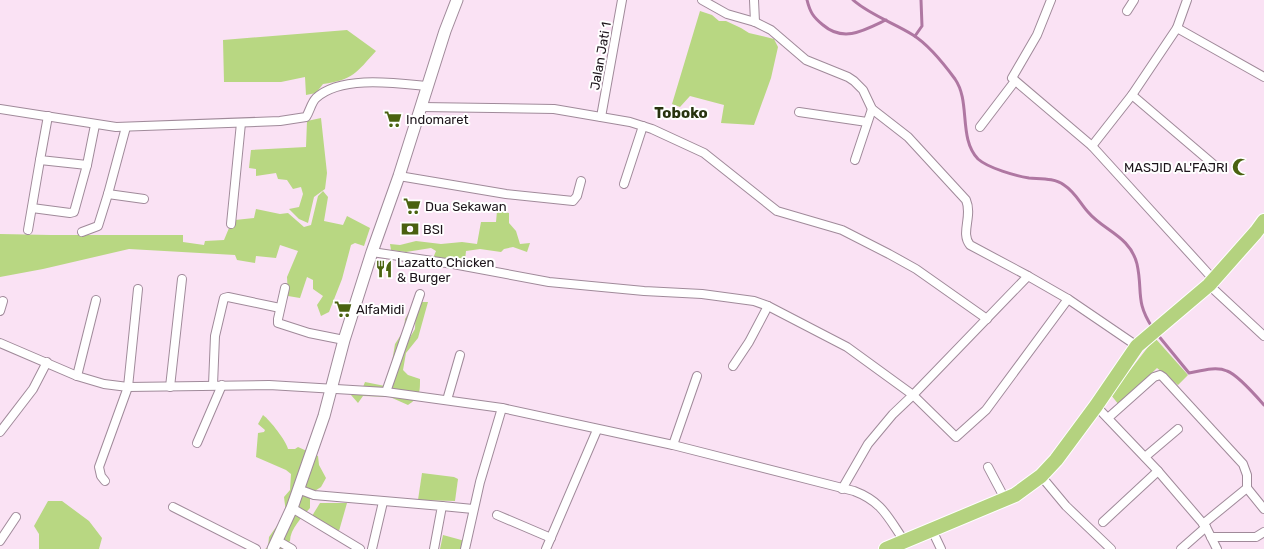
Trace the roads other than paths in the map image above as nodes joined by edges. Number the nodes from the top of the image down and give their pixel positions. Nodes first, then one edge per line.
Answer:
1 (457, 0) edge
2 (622, 0) edge
3 (702, 0) edge
4 (754, 0) edge
5 (1051, 0) edge
6 (1134, 0) edge
7 (1188, 0) edge
8 (1127, 12) dead end
9 (755, 22) junction
10 (1177, 28) junction
11 (1264, 77) edge
12 (1015, 81) junction
13 (427, 86) junction
14 (1132, 95) junction
15 (421, 107) junction
16 (0, 109) edge
17 (872, 109) junction
18 (799, 112) dead end
19 (48, 116) junction
20 (601, 117) junction
21 (241, 122) junction
22 (867, 122) junction
23 (95, 125) junction
24 (643, 126) junction
25 (126, 127) junction
26 (980, 127) dead end
27 (1092, 146) junction
28 (40, 160) junction
29 (855, 160) dead end
30 (1213, 164) dead end
31 (87, 165) junction
32 (399, 176) junction
33 (581, 181) dead end
34 (624, 184) dead end
35 (108, 194) junction
36 (144, 199) dead end
37 (32, 208) junction
38 (1264, 221) edge
39 (231, 224) dead end
40 (28, 230) dead end
41 (82, 232) dead end
42 (374, 248) junction
43 (1028, 276) junction
44 (182, 280) dead end
45 (1211, 282) junction
46 (285, 288) dead end
47 (138, 289) dead end
48 (420, 294) dead end
49 (1068, 299) junction
50 (96, 300) dead end
51 (3, 301) dead end
52 (768, 306) junction
53 (280, 308) junction
54 (0, 311) edge
55 (987, 319) junction
56 (1264, 336) edge
57 (344, 340) junction
58 (0, 343) edge
59 (1139, 343) junction
60 (460, 355) dead end
61 (47, 362) junction
62 (733, 366) dead end
63 (77, 376) junction
64 (697, 376) dead end
65 (213, 385) junction
66 (222, 385) junction
67 (128, 387) junction
68 (170, 387) junction
69 (330, 389) junction
70 (386, 392) junction
71 (913, 395) junction
72 (447, 400) junction
73 (1096, 406) junction
74 (502, 408) junction
75 (1108, 418) junction
76 (1178, 429) dead end
77 (597, 430) junction
78 (0, 432) edge
79 (197, 443) dead end
80 (673, 445) junction
81 (1145, 457) junction
82 (988, 467) dead end
83 (1158, 471) junction
84 (1041, 476) junction
85 (105, 481) dead end
86 (1247, 488) junction
87 (298, 489) junction
88 (842, 489) junction
89 (1005, 499) junction
90 (383, 502) junction
91 (442, 506) junction
92 (172, 507) dead end
93 (292, 508) junction
94 (473, 509) junction
95 (1264, 509) edge
96 (497, 515) dead end
97 (16, 517) dead end
98 (1103, 522) dead end
99 (1205, 526) junction
100 (932, 530) junction
101 (1264, 532) edge
102 (1211, 537) junction
103 (551, 538) junction
104 (0, 542) edge
105 (905, 542) junction
106 (276, 545) edge
107 (256, 549) edge
108 (292, 549) edge
109 (360, 549) edge
110 (372, 549) edge
111 (434, 549) edge
112 (465, 549) edge
113 (546, 549) edge
114 (886, 549) edge
115 (941, 549) edge
116 (1111, 549) edge
117 (1182, 549) edge
118 (1217, 549) edge

1 - 13 street
2 - 20 street, Jalan Jati 1
3 - 9 street
4 - 9 street
5 - 12 street
6 - 8 street
7 - 10 street
9 - 17 street
10 - 11 street
10 - 14 street
12 - 26 street
12 - 27 street
13 - 15 street
13 - 21 street
14 - 27 street
14 - 30 street
15 - 20 street
15 - 32 street
16 - 19 street
17 - 22 street
17 - 43 street
18 - 22 street
19 - 23 street
19 - 28 street
20 - 24 street
21 - 25 street
21 - 39 street
22 - 29 street
23 - 25 street
23 - 31 street
24 - 34 street
24 - 55 street
25 - 35 street
27 - 45 street
28 - 31 street
28 - 37 street
31 - 37 street
32 - 33 street
32 - 42 street
35 - 36 street
35 - 41 street
37 - 40 street
38 - 45 highway
42 - 52 street
42 - 57 street
43 - 49 street
43 - 55 street
44 - 68 street
45 - 56 street
45 - 59 highway
46 - 53 street
47 - 67 street
48 - 70 street
49 - 59 street
49 - 71 street
50 - 63 street
51 - 54 street
52 - 62 street
52 - 71 street
53 - 57 street
53 - 65 street
55 - 71 street
57 - 69 street
58 - 61 street
59 - 73 highway
60 - 72 street
61 - 63 street
61 - 78 street
63 - 67 street
64 - 80 street
65 - 66 street
65 - 68 street
66 - 69 street
66 - 79 street
67 - 68 street
67 - 85 street
69 - 70 street
69 - 87 street
70 - 72 street
71 - 88 street
72 - 74 street
73 - 75 street
73 - 84 highway
74 - 77 street
74 - 94 street
75 - 81 street
75 - 86 street
76 - 81 street
77 - 80 street
77 - 103 street
80 - 88 street
81 - 83 street
82 - 89 street
83 - 98 street
83 - 99 street
84 - 89 highway
84 - 116 street
86 - 95 street
86 - 99 street
87 - 90 street
87 - 93 street
88 - 105 street
89 - 100 highway
90 - 91 street
90 - 110 street
91 - 94 street
91 - 111 street
92 - 107 street
93 - 106 street
93 - 109 street
94 - 112 street
96 - 103 street
97 - 104 street
99 - 102 street
99 - 117 street
100 - 105 highway
100 - 115 street
101 - 102 street
102 - 118 street
103 - 113 street
105 - 114 highway
106 - 108 street

